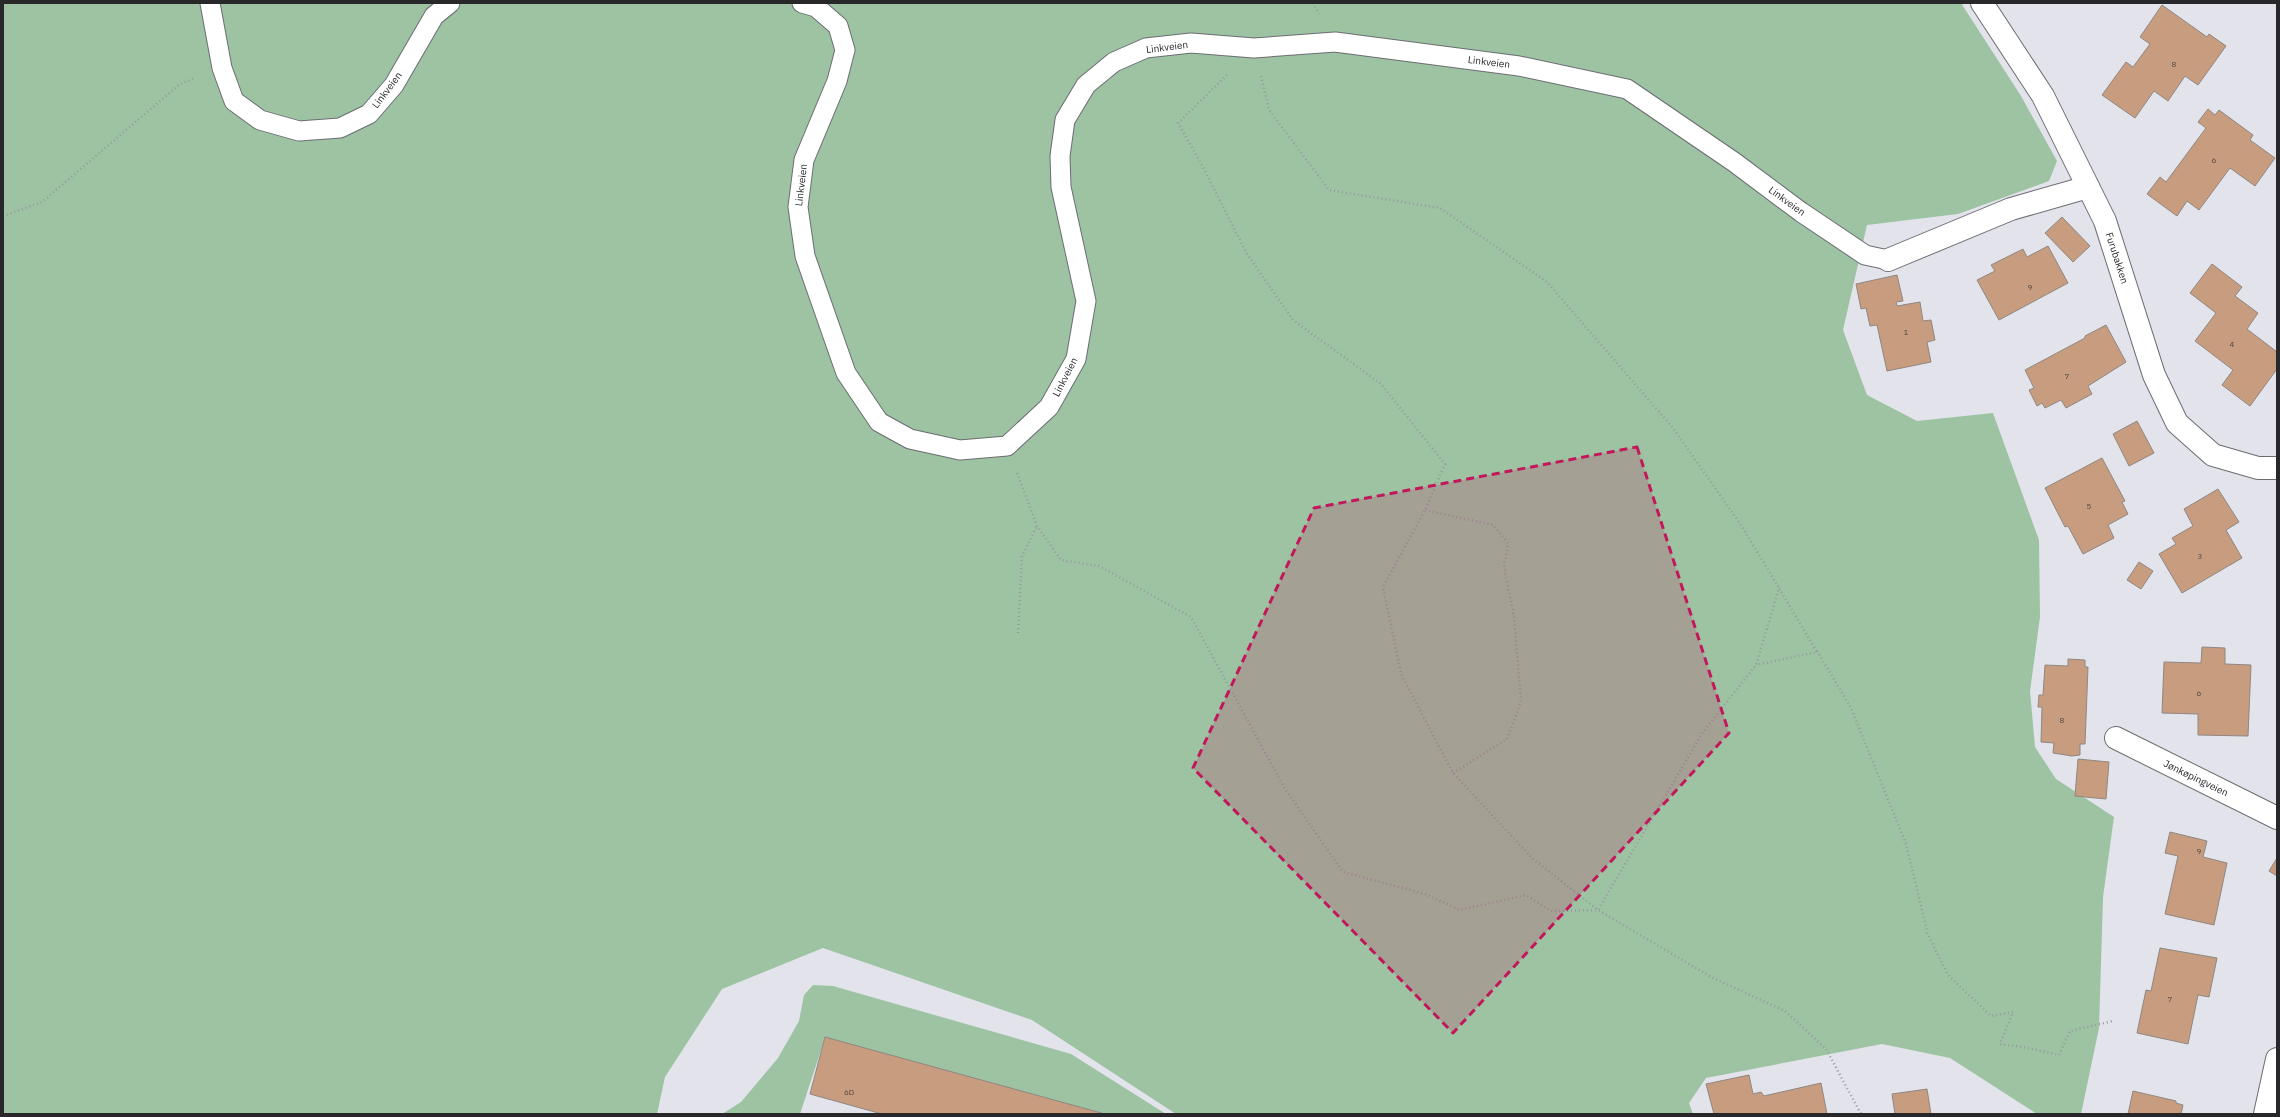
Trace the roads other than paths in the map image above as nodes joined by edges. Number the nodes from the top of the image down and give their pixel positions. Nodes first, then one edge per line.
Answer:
1 (210, 3) edge
2 (450, 3) edge
3 (802, 3) edge
4 (1982, 3) edge
5 (2088, 187) junction
6 (1888, 260) joint
7 (2277, 468) edge
8 (2116, 738) dead end
9 (2277, 818) edge
10 (2277, 1059) edge
11 (2265, 1114) edge

1 - 2 lane, Linkveien
3 - 6 lane, Linkveien
4 - 5 street, Furubakken
5 - 6 street, Linkveien
5 - 7 street, Furubakken
8 - 9 street, Jønkøpingveien
10 - 11 street

